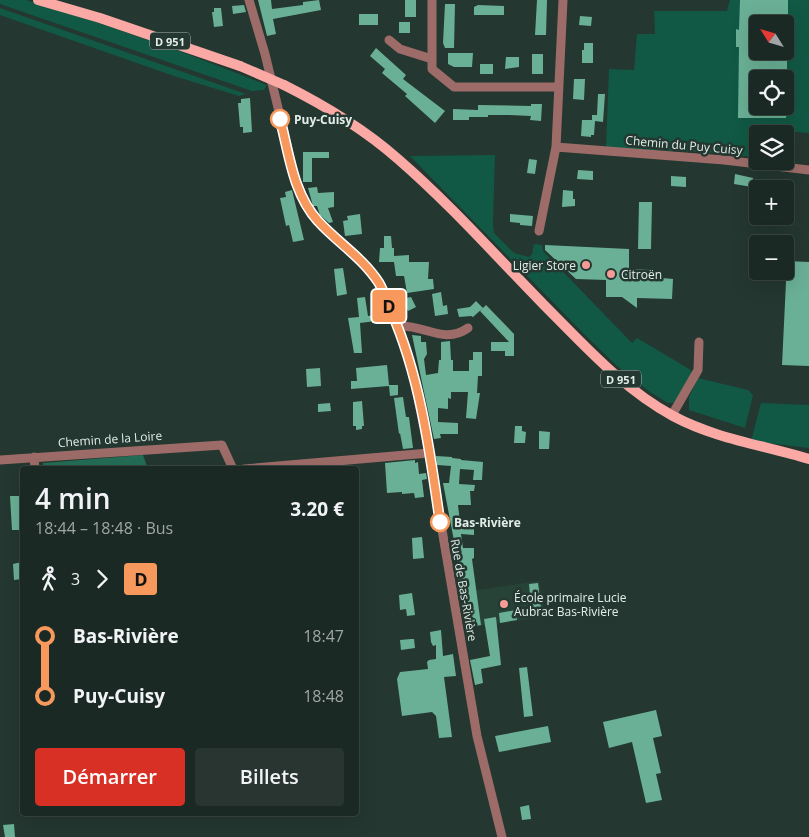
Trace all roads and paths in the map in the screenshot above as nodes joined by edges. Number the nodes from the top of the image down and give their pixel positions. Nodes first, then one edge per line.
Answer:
1 (38, 0) edge
2 (57, 0) edge
3 (249, 0) edge
4 (432, 0) edge
5 (563, 0) edge
6 (100, 18) junction
7 (389, 40) dead end
8 (432, 59) junction
9 (559, 87) junction
10 (556, 148) junction
11 (809, 170) edge
12 (539, 231) dead end
13 (398, 326) junction
14 (468, 328) dead end
15 (699, 342) dead end
16 (672, 415) junction
17 (786, 452) junction
18 (809, 452) edge
19 (429, 453) junction
20 (34, 457) junction
21 (0, 460) edge
22 (809, 460) edge
23 (35, 466) edge
24 (232, 466) edge
25 (279, 466) edge
26 (502, 837) edge

1 - 6 main road, D 951
2 - 6 main road, D 951
3 - 13 street, Rue de Bas-Rivière
4 - 8 street
5 - 9 street
6 - 16 main road, D 951, bridge
7 - 8 street
8 - 9 street
9 - 10 street
10 - 11 street, Chemin du Puy Cuisy
10 - 12 street
13 - 14 street
13 - 19 street, Rue de Bas-Rivière
15 - 16 street
16 - 17 main road, D 951
17 - 18 main road, D 951
17 - 22 main road, D 951
19 - 25 street
19 - 26 street, Rue de Bas-Rivière
20 - 21 street, Chemin de la Loire
20 - 23 street
20 - 24 street, Chemin de la Loire

